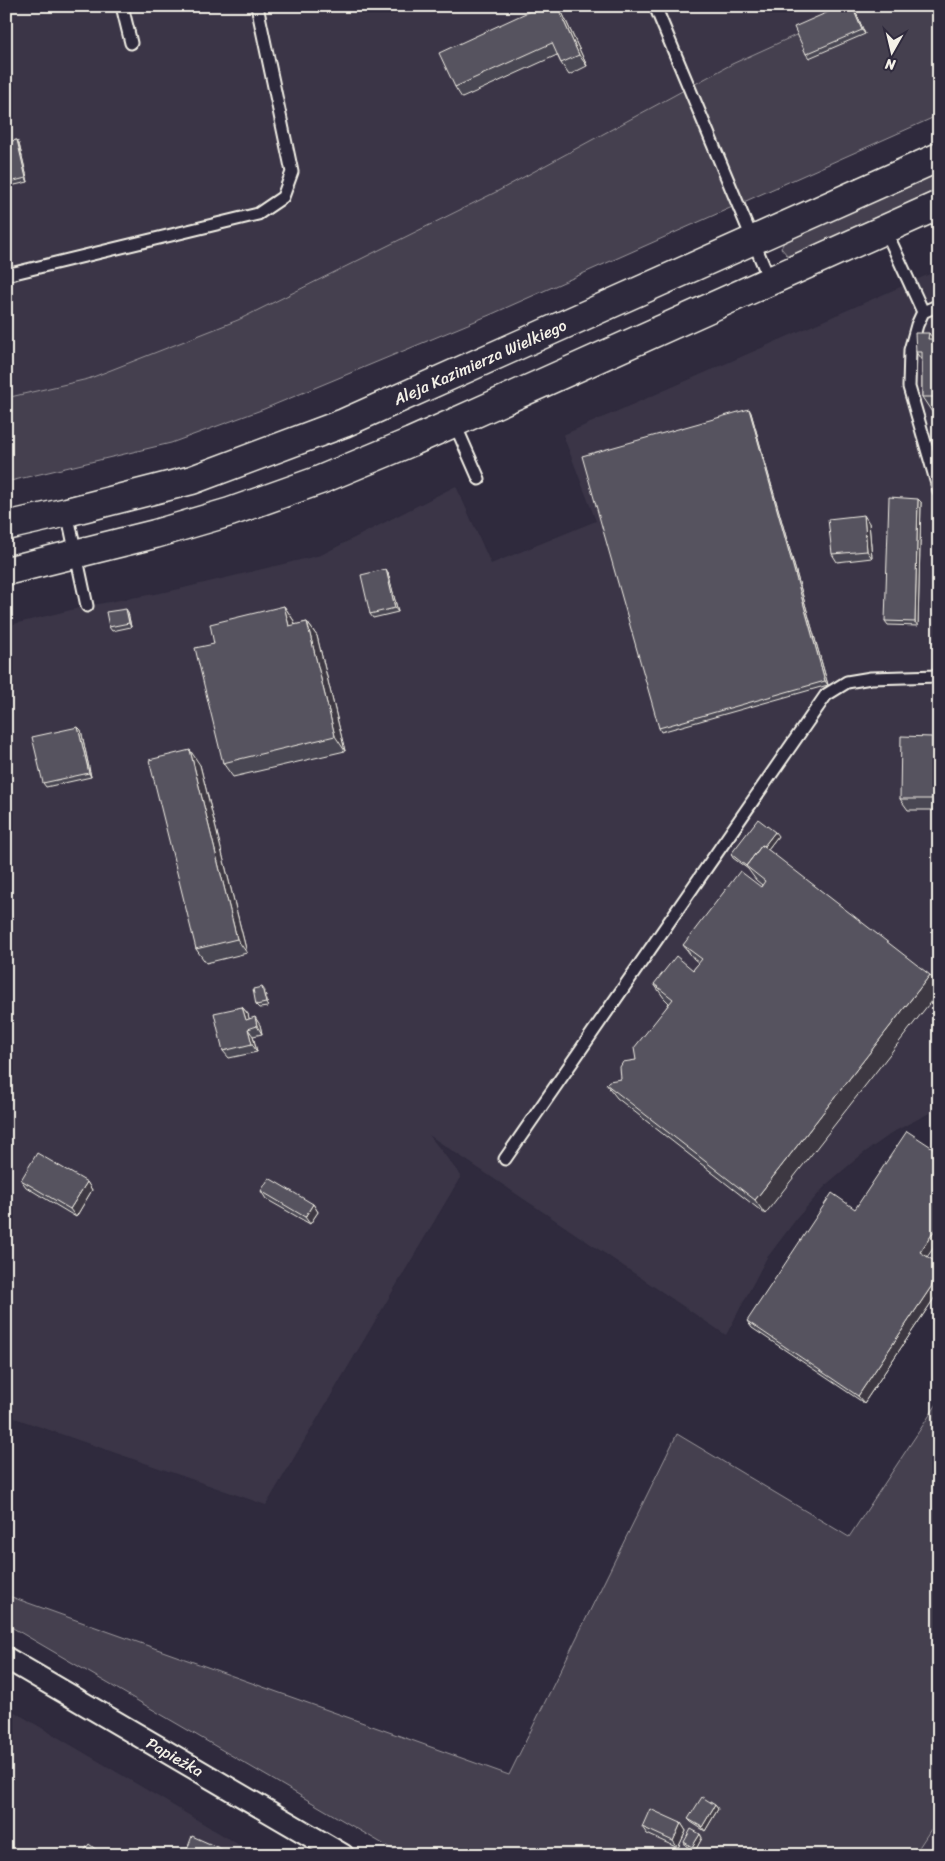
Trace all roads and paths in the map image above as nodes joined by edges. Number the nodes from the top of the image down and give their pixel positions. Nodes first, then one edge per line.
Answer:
1 (122, 6) edge
2 (257, 6) edge
3 (655, 6) edge
4 (130, 43) dead end
5 (939, 157) edge
6 (939, 204) edge
7 (885, 229) junction
8 (752, 240) junction
9 (6, 275) edge
10 (770, 281) junction
11 (939, 305) edge
12 (923, 312) junction
13 (454, 422) junction
14 (479, 479) dead end
15 (939, 491) edge
16 (67, 512) junction
17 (6, 526) edge
18 (77, 554) junction
19 (6, 571) edge
20 (87, 606) dead end
21 (939, 676) edge
22 (505, 1159) dead end
23 (6, 1658) edge
24 (343, 1855) edge

1 - 4 lane
2 - 9 lane
3 - 8 lane
5 - 8 main road, Aleja Kazimierza Wielkiego
6 - 7 main road
7 - 10 main road
7 - 12 lane
8 - 10 lane
8 - 16 main road, Aleja Kazimierza Wielkiego
10 - 13 main road
11 - 12 lane
12 - 15 lane
13 - 14 lane
13 - 18 main road
16 - 17 main road, Aleja Kazimierza Wielkiego
16 - 18 lane
18 - 19 main road
18 - 20 lane
21 - 22 lane
23 - 24 street, Papieżka

